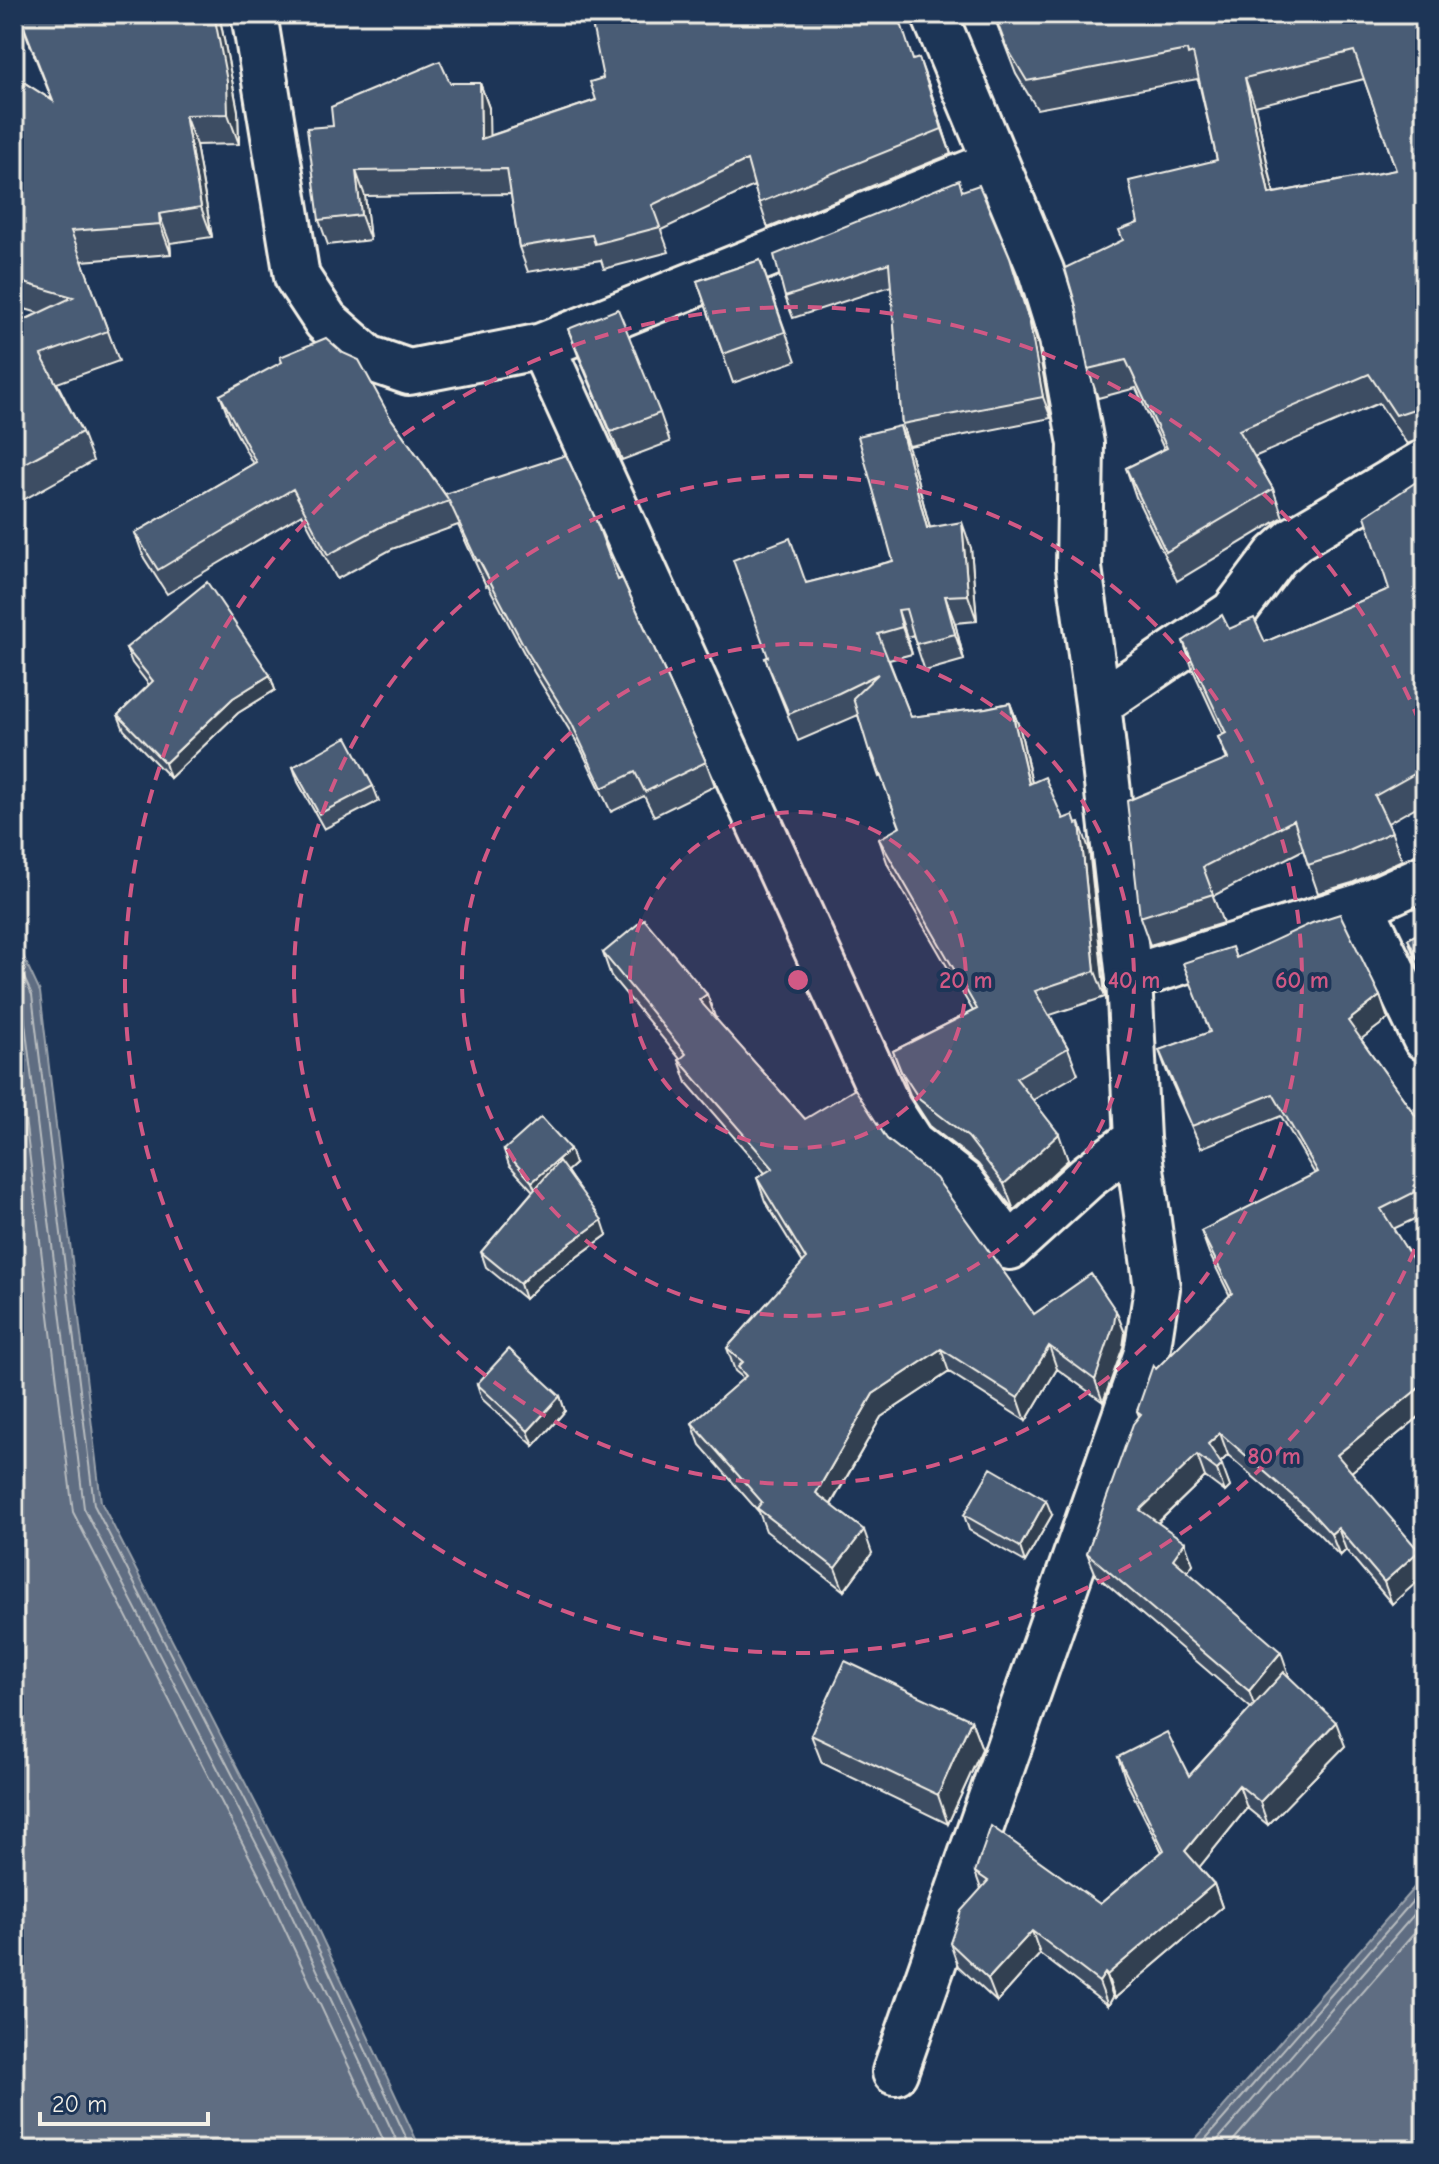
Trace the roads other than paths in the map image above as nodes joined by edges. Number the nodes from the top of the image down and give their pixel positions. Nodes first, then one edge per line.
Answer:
1 (254, 14) edge
2 (934, 14) edge
3 (995, 163) junction
4 (542, 346) junction
5 (1425, 462) edge
6 (1098, 704) junction
7 (1425, 877) edge
8 (1361, 906) junction
9 (1129, 978) junction
10 (1425, 1038) edge
11 (1137, 1139) junction
12 (895, 2072) dead end

1 - 4 street
2 - 3 street
3 - 4 street
3 - 6 street
4 - 11 street
5 - 6 street
6 - 9 street
7 - 8 street
8 - 9 street
8 - 10 street
9 - 11 street
11 - 12 street

